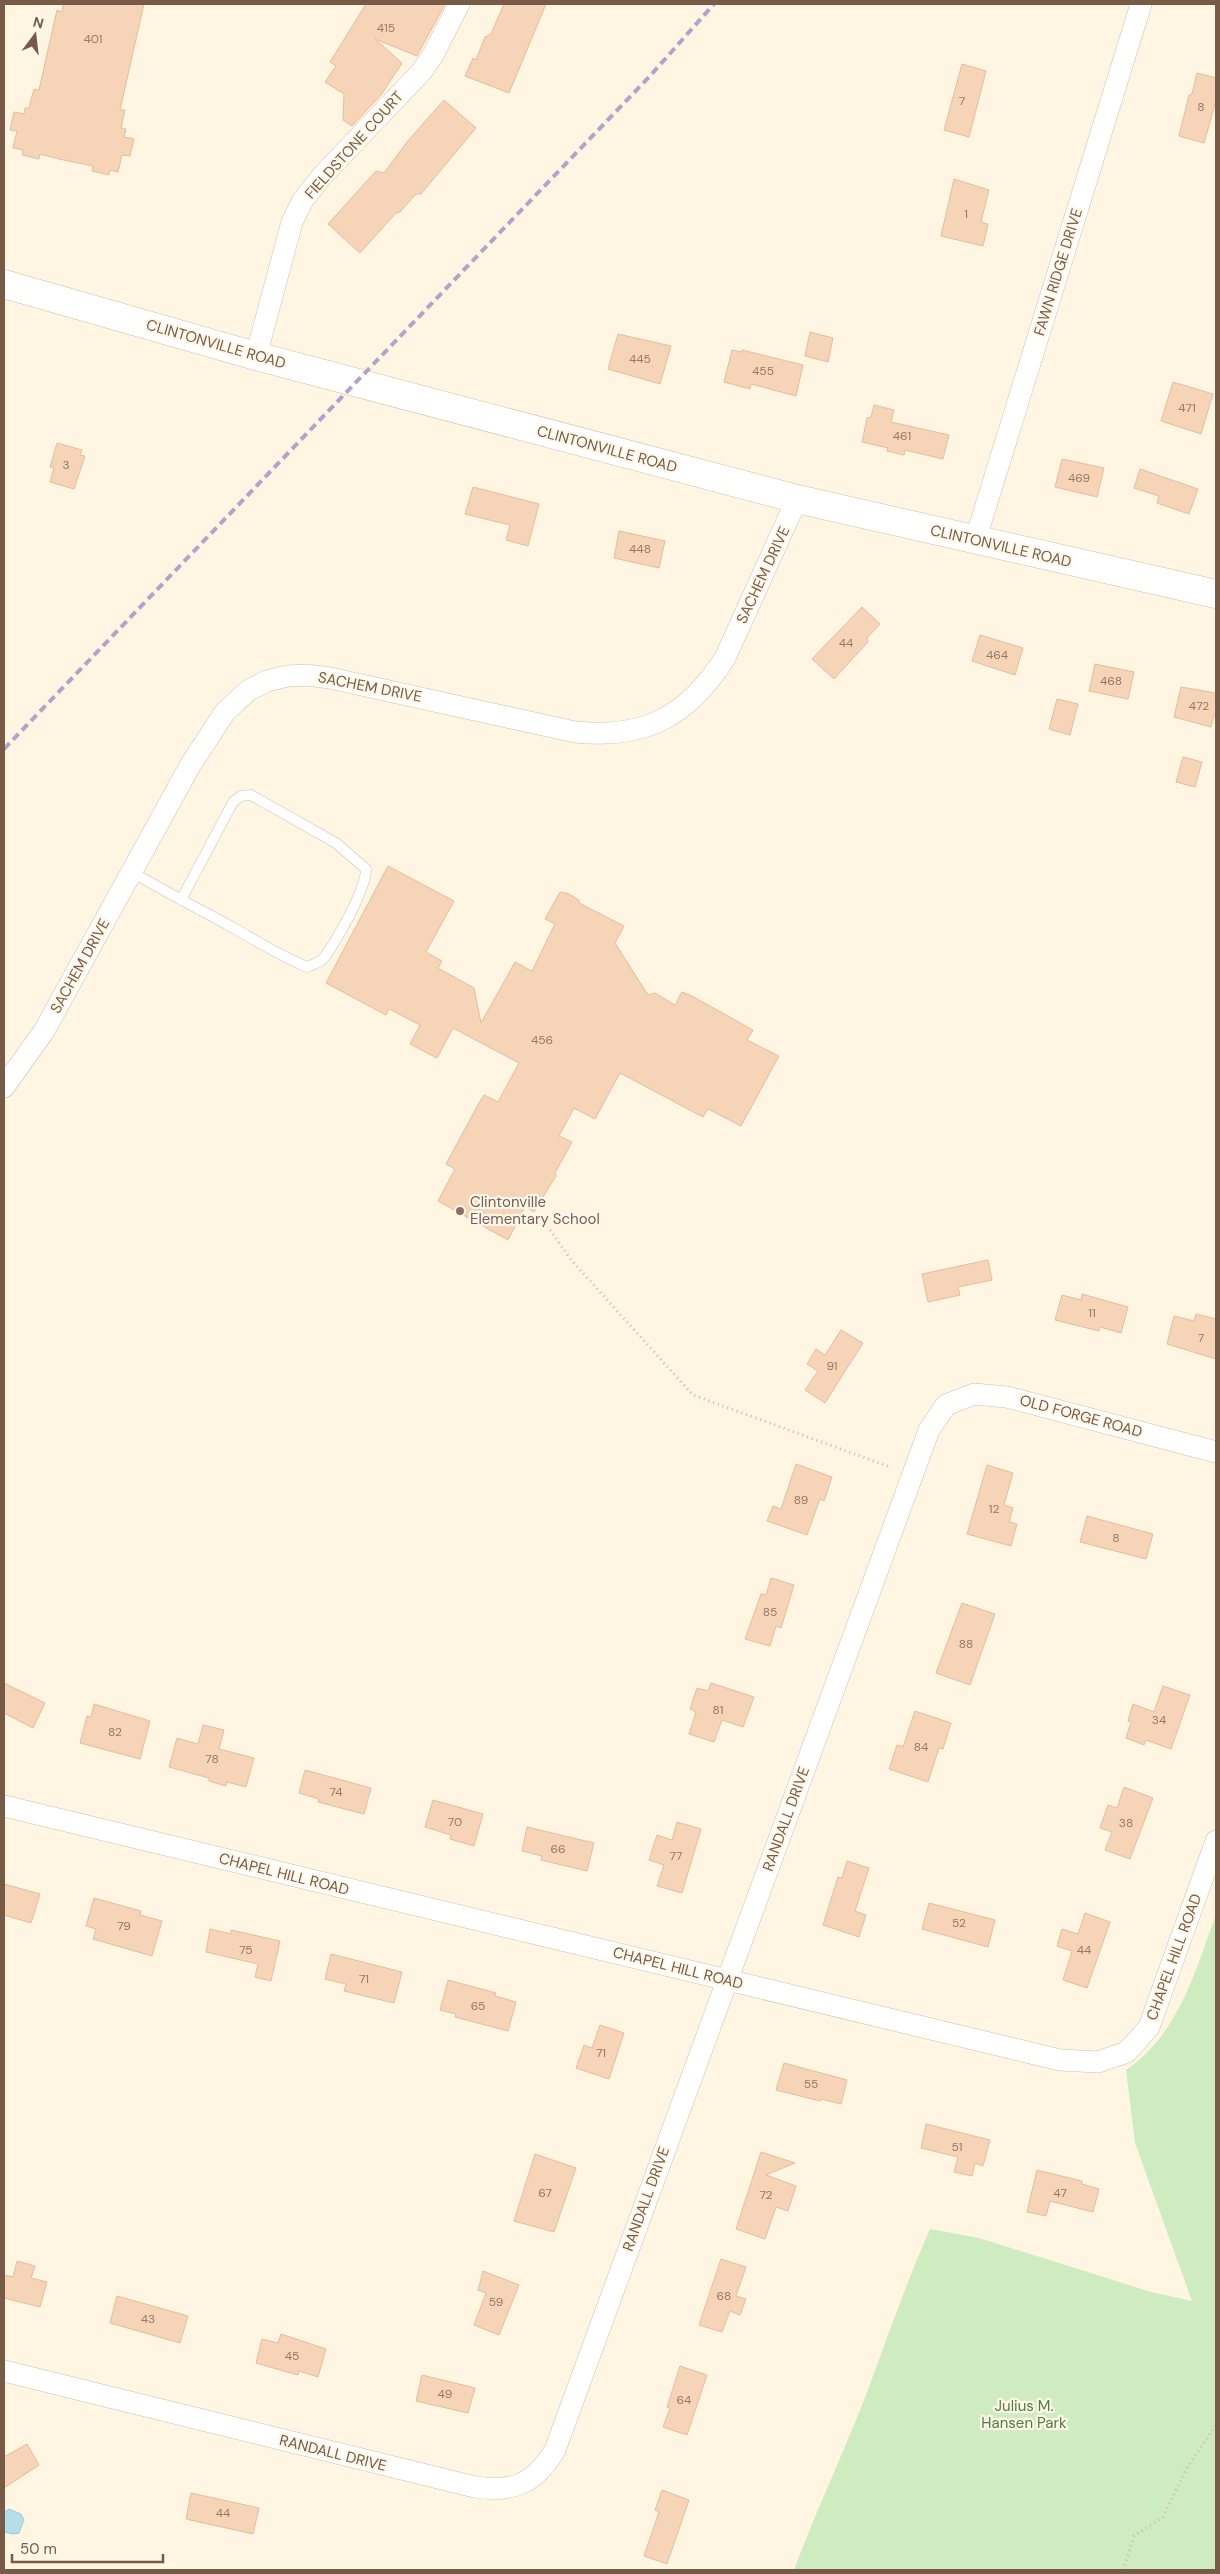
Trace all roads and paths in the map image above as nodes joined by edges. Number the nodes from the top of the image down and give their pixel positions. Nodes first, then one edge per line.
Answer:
1 (459, 4) edge
2 (1141, 4) edge
3 (4, 284) edge
4 (256, 356) junction
5 (797, 499) junction
6 (976, 541) junction
7 (1216, 594) edge
8 (132, 872) junction
9 (181, 900) junction
10 (4, 1087) edge
11 (550, 1230) dead end
12 (946, 1405) joint
13 (1216, 1452) edge
14 (890, 1467) dead end
15 (4, 1806) edge
16 (1216, 1841) edge
17 (726, 1980) junction
18 (4, 2371) edge
19 (1216, 2425) edge
20 (1123, 2570) edge

1 - 4 street, FIELDSTONE COURT
2 - 6 street, FAWN RIDGE DRIVE
3 - 4 main road, CLINTONVILLE ROAD
4 - 5 main road, CLINTONVILLE ROAD
5 - 6 main road, CLINTONVILLE ROAD
5 - 8 street, SACHEM DRIVE
6 - 7 main road, CLINTONVILLE ROAD
8 - 9 lane
8 - 10 street, SACHEM DRIVE
9 - 9 lane
11 - 14 path
12 - 13 street, OLD FORGE ROAD
12 - 17 street, RANDALL DRIVE
15 - 17 street, CHAPEL HILL ROAD
16 - 17 street, CHAPEL HILL ROAD
17 - 18 street, RANDALL DRIVE
19 - 20 path

